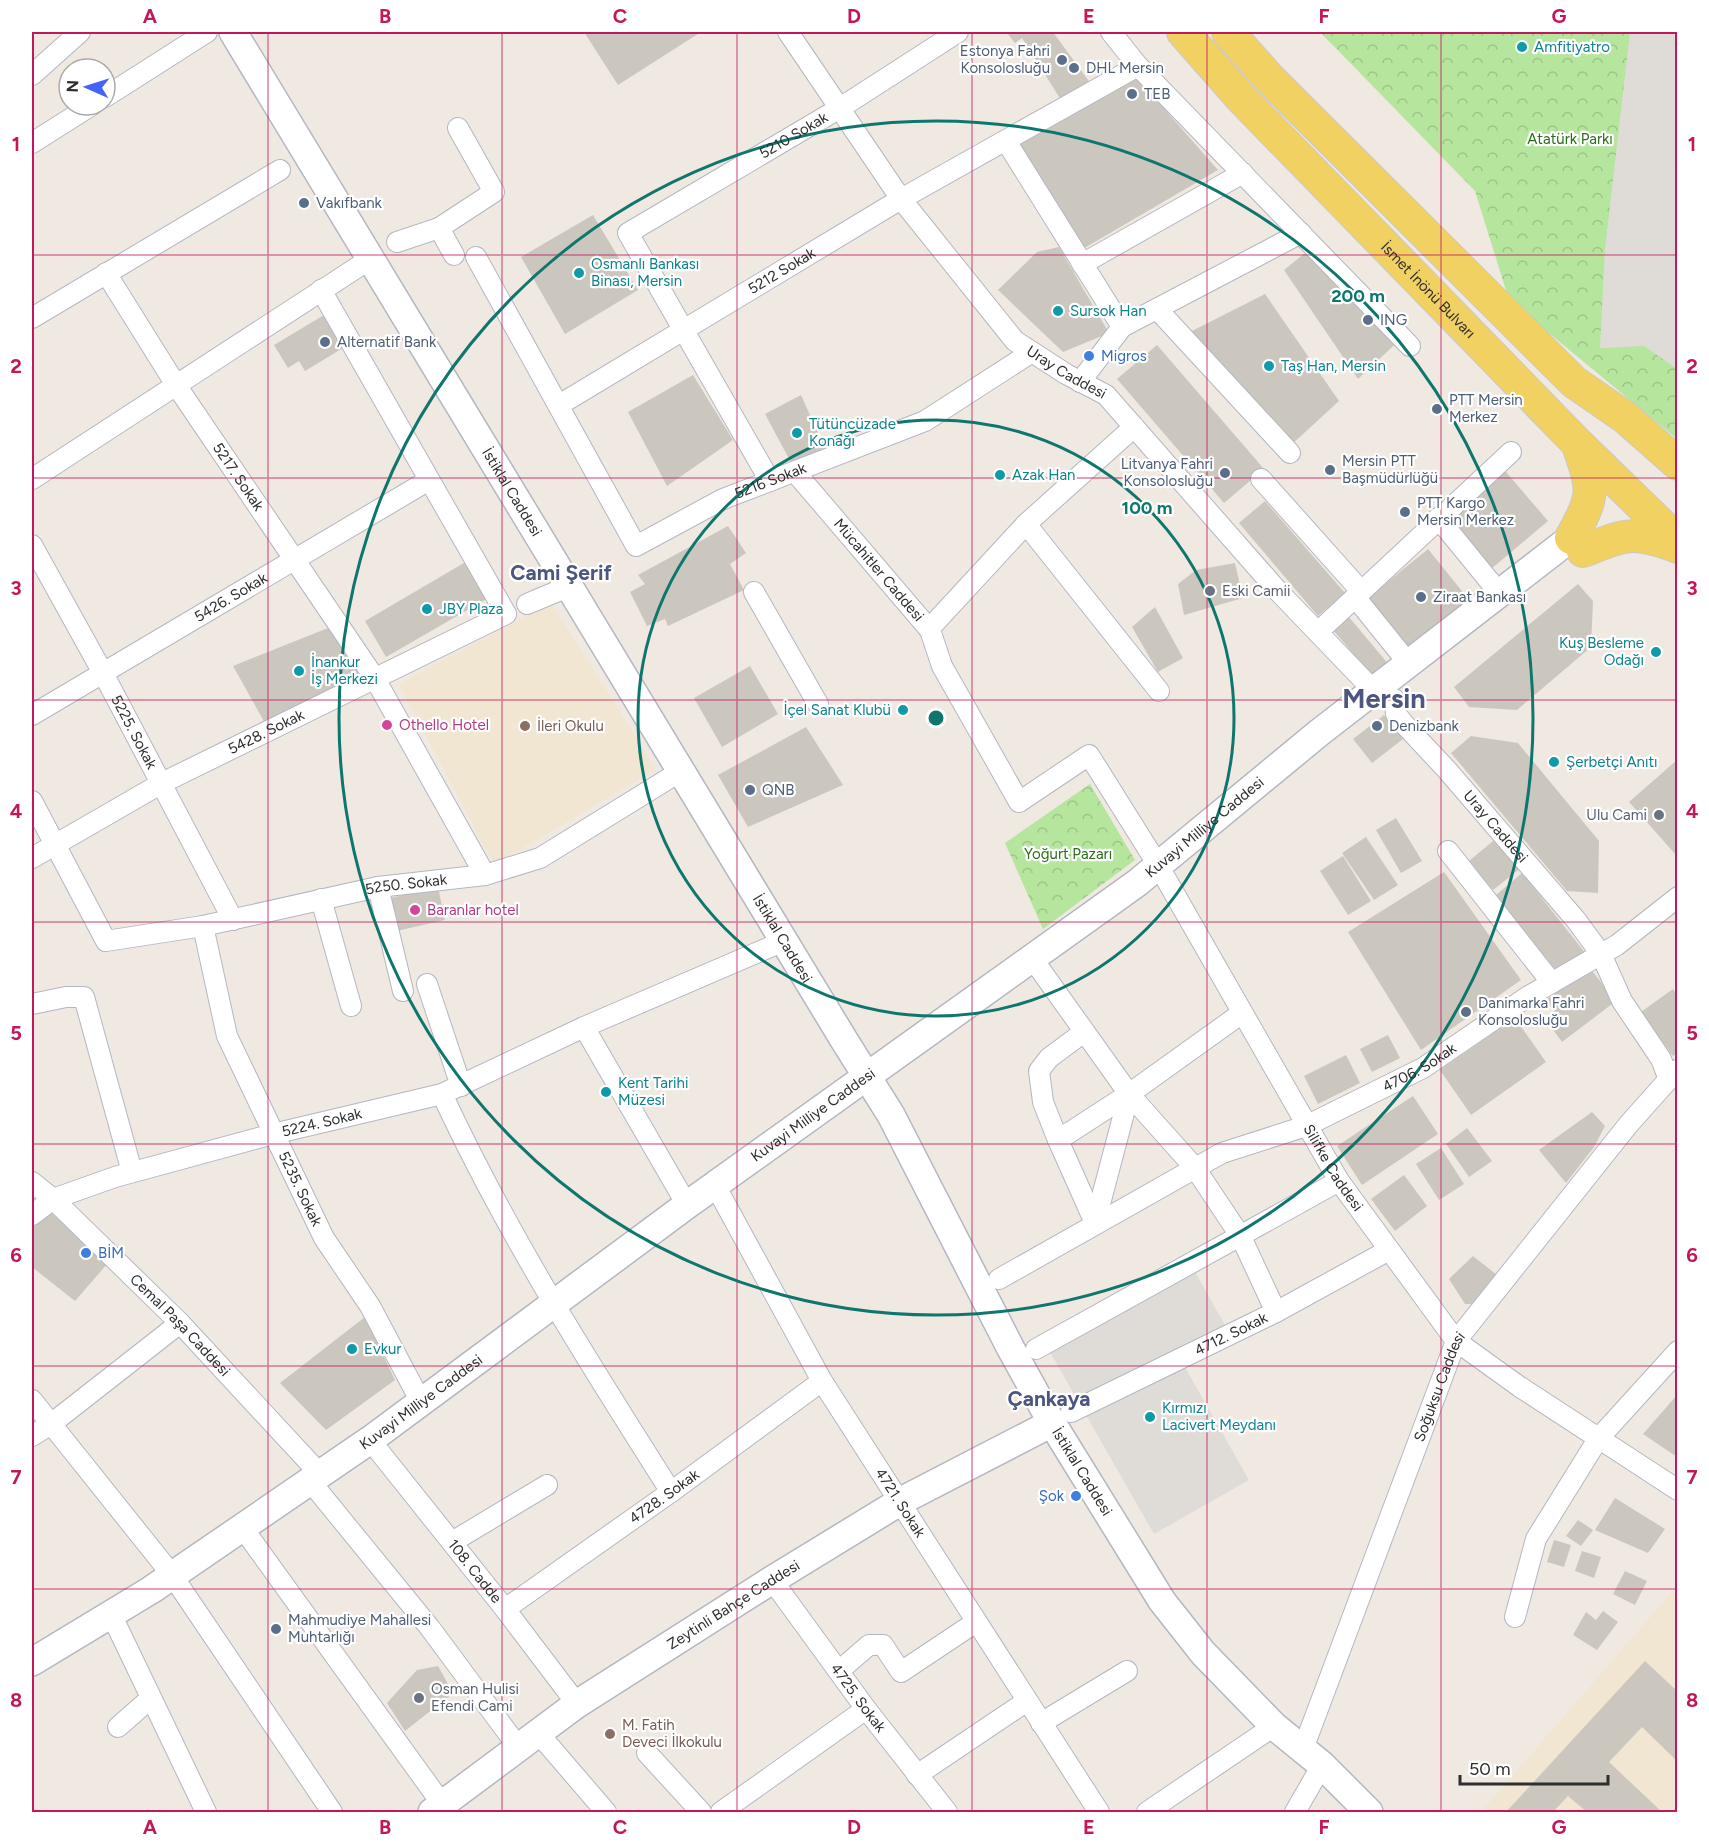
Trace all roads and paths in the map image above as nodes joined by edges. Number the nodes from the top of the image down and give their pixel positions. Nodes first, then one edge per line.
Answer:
1 (80, 32) edge
2 (207, 32) edge
3 (233, 32) edge
4 (788, 32) edge
5 (958, 32) edge
6 (1111, 32) edge
7 (1183, 32) edge
8 (1228, 32) edge
9 (1138, 66) junction
10 (32, 75) edge
11 (117, 89) edge
12 (840, 108) junction
13 (73, 117) edge
14 (458, 128) dead end
15 (1006, 141) junction
16 (32, 143) edge
17 (280, 170) dead end
18 (1243, 173) junction
19 (901, 200) junction
20 (439, 228) junction
21 (1301, 233) junction
22 (397, 242) dead end
23 (454, 255) dead end
24 (476, 257) dead end
25 (370, 259) junction
26 (1082, 264) junction
27 (106, 273) junction
28 (321, 290) junction
29 (1157, 309) junction
30 (32, 318) edge
31 (1122, 327) junction
32 (685, 330) junction
33 (1410, 346) dead end
34 (1032, 352) junction
35 (1080, 382) junction
36 (176, 385) junction
37 (559, 405) junction
38 (1134, 427) junction
39 (1578, 444) junction
40 (1511, 452) dead end
41 (1290, 453) dead end
42 (1677, 464) edge
43 (795, 472) junction
44 (1261, 478) dead end
45 (32, 479) edge
46 (429, 480) junction
47 (771, 481) junction
48 (1438, 518) junction
49 (1026, 524) junction
50 (1677, 541) edge
51 (32, 545) edge
52 (1577, 545) junction
53 (1677, 547) edge
54 (296, 559) junction
55 (570, 586) junction
56 (754, 592) dead end
57 (1358, 594) junction
58 (1500, 594) junction
59 (527, 604) dead end
60 (929, 629) junction
61 (1318, 632) junction
62 (1410, 664) junction
63 (103, 672) junction
64 (374, 677) junction
65 (1159, 691) dead end
66 (1384, 695) junction
67 (818, 704) dead end
68 (32, 714) edge
69 (1089, 754) joint
70 (681, 771) junction
71 (162, 783) junction
72 (32, 801) edge
73 (55, 844) junction
74 (1448, 851) dead end
75 (32, 858) edge
76 (1158, 865) junction
77 (485, 875) junction
78 (378, 887) junction
79 (1677, 897) edge
80 (321, 899) junction
81 (233, 920) junction
82 (203, 926) junction
83 (784, 941) junction
84 (1601, 954) junction
85 (1032, 958) junction
86 (1552, 982) junction
87 (426, 984) dead end
88 (403, 991) dead end
89 (32, 1004) edge
90 (351, 1005) dead end
91 (1242, 1013) junction
92 (584, 1027) junction
93 (1084, 1032) junction
94 (1673, 1073) edge
95 (868, 1075) junction
96 (461, 1086) junction
97 (442, 1094) junction
98 (1129, 1094) junction
99 (1306, 1126) junction
100 (273, 1134) junction
101 (1058, 1140) junction
102 (1195, 1168) junction
103 (132, 1172) junction
104 (1339, 1181) junction
105 (32, 1182) edge
106 (715, 1185) junction
107 (53, 1199) junction
108 (687, 1205) junction
109 (32, 1215) edge
110 (1095, 1223) junction
111 (1240, 1237) junction
112 (1389, 1250) junction
113 (999, 1279) dead end
114 (552, 1304) junction
115 (1276, 1312) junction
116 (180, 1323) junction
117 (1456, 1341) junction
118 (1036, 1348) dead end
119 (1677, 1351) edge
120 (822, 1381) junction
121 (32, 1400) edge
122 (421, 1402) junction
123 (1061, 1417) junction
124 (51, 1424) junction
125 (32, 1436) edge
126 (1598, 1438) junction
127 (370, 1440) junction
128 (315, 1477) junction
129 (547, 1485) dead end
130 (1677, 1490) edge
131 (671, 1492) junction
132 (901, 1502) junction
133 (242, 1527) junction
134 (452, 1542) junction
135 (172, 1575) junction
136 (772, 1580) junction
137 (505, 1609) junction
138 (111, 1614) junction
139 (1515, 1617) dead end
140 (976, 1622) junction
141 (32, 1662) edge
142 (840, 1670) junction
143 (1126, 1671) dead end
144 (151, 1698) junction
145 (1027, 1701) junction
146 (577, 1704) junction
147 (866, 1709) junction
148 (1041, 1723) junction
149 (1274, 1726) junction
150 (118, 1727) dead end
151 (529, 1741) junction
152 (648, 1753) dead end
153 (1312, 1757) junction
154 (917, 1775) junction
155 (742, 1807) edge
156 (437, 1808) edge
157 (206, 1812) edge
158 (332, 1812) edge
159 (606, 1812) edge
160 (701, 1812) edge
161 (721, 1812) edge
162 (946, 1812) edge
163 (1099, 1812) edge
164 (1147, 1812) edge
165 (1295, 1812) edge
166 (1369, 1812) edge

1 - 10 street
2 - 11 street
3 - 25 street, İstiklal Caddesi
4 - 12 street, Uray Caddesi
5 - 12 street, 5210 Sokak
6 - 9 street
7 - 39 main road, İsmet İnönü Bulvarı
8 - 42 main road
9 - 15 street, 5212 Sokak
9 - 18 street
12 - 19 street, Uray Caddesi
12 - 32 street, 5210 Sokak
13 - 16 street
14 - 20 street
15 - 19 street, 5212 Sokak
15 - 26 street
17 - 27 street
18 - 21 street
18 - 26 street
19 - 32 street, 5212 Sokak
19 - 34 street, Uray Caddesi
20 - 22 street
20 - 23 street
21 - 29 street
21 - 33 street
24 - 37 street
25 - 28 street
25 - 55 street, İstiklal Caddesi
26 - 31 street
27 - 30 street
27 - 36 street, 5217. Sokak
28 - 36 street
28 - 46 street
29 - 31 street
29 - 41 street
31 - 35 street
32 - 37 street, 5212 Sokak
32 - 47 street
34 - 35 street, Uray Caddesi
34 - 43 street, 5216 Sokak
35 - 38 street, Uray Caddesi
36 - 45 street
36 - 54 street, 5217. Sokak
37 - 47 street, 5216 Sokak
38 - 49 street
38 - 61 street, Uray Caddesi
39 - 50 main road, İsmet İnönü Bulvarı
39 - 52 main road
40 - 48 street
43 - 47 street, 5216 Sokak
43 - 60 street, Mücahitler Caddesi
44 - 57 street
46 - 54 street, 5426. Sokak
46 - 64 street, 5428. Sokak
48 - 57 street
48 - 58 street
49 - 60 street
49 - 65 street
51 - 63 street, 5225. Sokak
52 - 53 main road
52 - 58 street, Kuvayi Milliye Caddesi
52 - 66 street, Kuvayi Milliye Caddesi
54 - 63 street, 5426. Sokak
54 - 64 street, 5217. Sokak
55 - 59 street
55 - 70 street, İstiklal Caddesi
56 - 67 street
57 - 61 street
57 - 62 street
58 - 62 street, Kuvayi Milliye Caddesi
60 - 69 street, Mücahitler Caddesi
61 - 66 street, Uray Caddesi
62 - 66 street, Kuvayi Milliye Caddesi
63 - 68 street, 5426. Sokak
63 - 71 street, 5225. Sokak
64 - 71 street, 5428. Sokak
64 - 77 street, 5217. Sokak
66 - 76 street, Kuvayi Milliye Caddesi
66 - 84 street, Uray Caddesi
69 - 76 street, Silifke Caddesi
70 - 77 street, 5250. Sokak
70 - 83 street, İstiklal Caddesi
71 - 73 street, 5428. Sokak
71 - 81 street, 5225. Sokak
72 - 73 street
73 - 75 street, 5428. Sokak
73 - 82 street, 5250. Sokak
74 - 86 street
76 - 85 street, Kuvayi Milliye Caddesi
76 - 91 street, Silifke Caddesi
77 - 78 street, 5250. Sokak
78 - 80 street, 5250. Sokak
78 - 88 street
79 - 84 street, 4706. Sokak
80 - 81 street, 5250. Sokak
80 - 90 street
81 - 82 street, 5250. Sokak
82 - 100 street, 5235. Sokak
83 - 92 street, 5224. Sokak
83 - 95 street, İstiklal Caddesi
84 - 86 street, 4706. Sokak
84 - 94 street, Uray Caddesi
85 - 93 street
85 - 95 street, Kuvayi Milliye Caddesi
86 - 99 street, 4706. Sokak
87 - 96 street
89 - 103 street
91 - 98 street
91 - 99 street, Silifke Caddesi
92 - 96 street, 5224. Sokak
92 - 108 street
93 - 98 street
93 - 101 street
94 - 117 street, Soğuksu Caddesi
95 - 106 street, Kuvayi Milliye Caddesi
95 - 123 street, İstiklal Caddesi
96 - 97 street, 5224. Sokak
97 - 100 street, 5224. Sokak
97 - 114 street
98 - 101 street
98 - 102 street
98 - 110 street
99 - 102 street, 4706. Sokak
99 - 104 street, Silifke Caddesi
100 - 103 street, 5224. Sokak
100 - 122 street, 5235. Sokak
101 - 110 street
102 - 110 street, 4706. Sokak
102 - 111 street
103 - 107 street, 5224. Sokak
104 - 111 street
104 - 112 street, Silifke Caddesi
105 - 107 street, Cemal Paşa Caddesi
106 - 108 street, Kuvayi Milliye Caddesi
106 - 120 street, 4721. Sokak
107 - 109 street, 5224. Sokak
107 - 116 street, Cemal Paşa Caddesi
108 - 114 street, Kuvayi Milliye Caddesi
110 - 113 street, 4706. Sokak
111 - 115 street
111 - 118 street
112 - 115 street, 4712. Sokak
112 - 117 street, Silifke Caddesi
114 - 122 street, Kuvayi Milliye Caddesi
114 - 131 street
115 - 123 street, 4712. Sokak
116 - 124 street
116 - 128 street, Cemal Paşa Caddesi
117 - 126 street, Silifke Caddesi
117 - 153 street, Soğuksu Caddesi
119 - 126 street
120 - 131 street, 4728. Sokak
120 - 132 street, 4721. Sokak
121 - 124 street
122 - 127 street, Kuvayi Milliye Caddesi
123 - 132 street, Zeytinli Bahçe Caddesi
123 - 149 street, İstiklal Caddesi
124 - 125 street
124 - 135 street
126 - 130 street, Silifke Caddesi
126 - 139 street
127 - 128 street, Kuvayi Milliye Caddesi
127 - 134 street, 108. Cadde
128 - 133 street, Kuvayi Milliye Caddesi
128 - 151 street, Cemal Paşa Caddesi
129 - 134 street
131 - 137 street, 4728. Sokak
132 - 136 street, Zeytinli Bahçe Caddesi
132 - 140 street, 4721. Sokak
133 - 135 street, Kuvayi Milliye Caddesi
133 - 156 street
134 - 137 street, 108. Cadde
135 - 138 street, Kuvayi Milliye Caddesi
135 - 158 street
136 - 142 street, 4725. Sokak
136 - 146 street, Zeytinli Bahçe Caddesi
137 - 146 street, 108. Cadde
138 - 141 street, Kuvayi Milliye Caddesi
138 - 144 street
140 - 142 street
140 - 145 street, 4721. Sokak
142 - 147 street, 4725. Sokak
143 - 148 street
144 - 150 street
144 - 157 street
145 - 148 street, 4721. Sokak
145 - 154 street
146 - 151 street, Zeytinli Bahçe Caddesi
147 - 154 street, 4725. Sokak
147 - 155 street
148 - 163 street, 4721. Sokak
149 - 153 street, İstiklal Caddesi
149 - 164 street
151 - 156 street, Zeytinli Bahçe Caddesi
151 - 159 street
152 - 160 street
153 - 165 street, Soğuksu Caddesi
153 - 166 street, İstiklal Caddesi
154 - 162 street, 4725. Sokak
155 - 161 street

